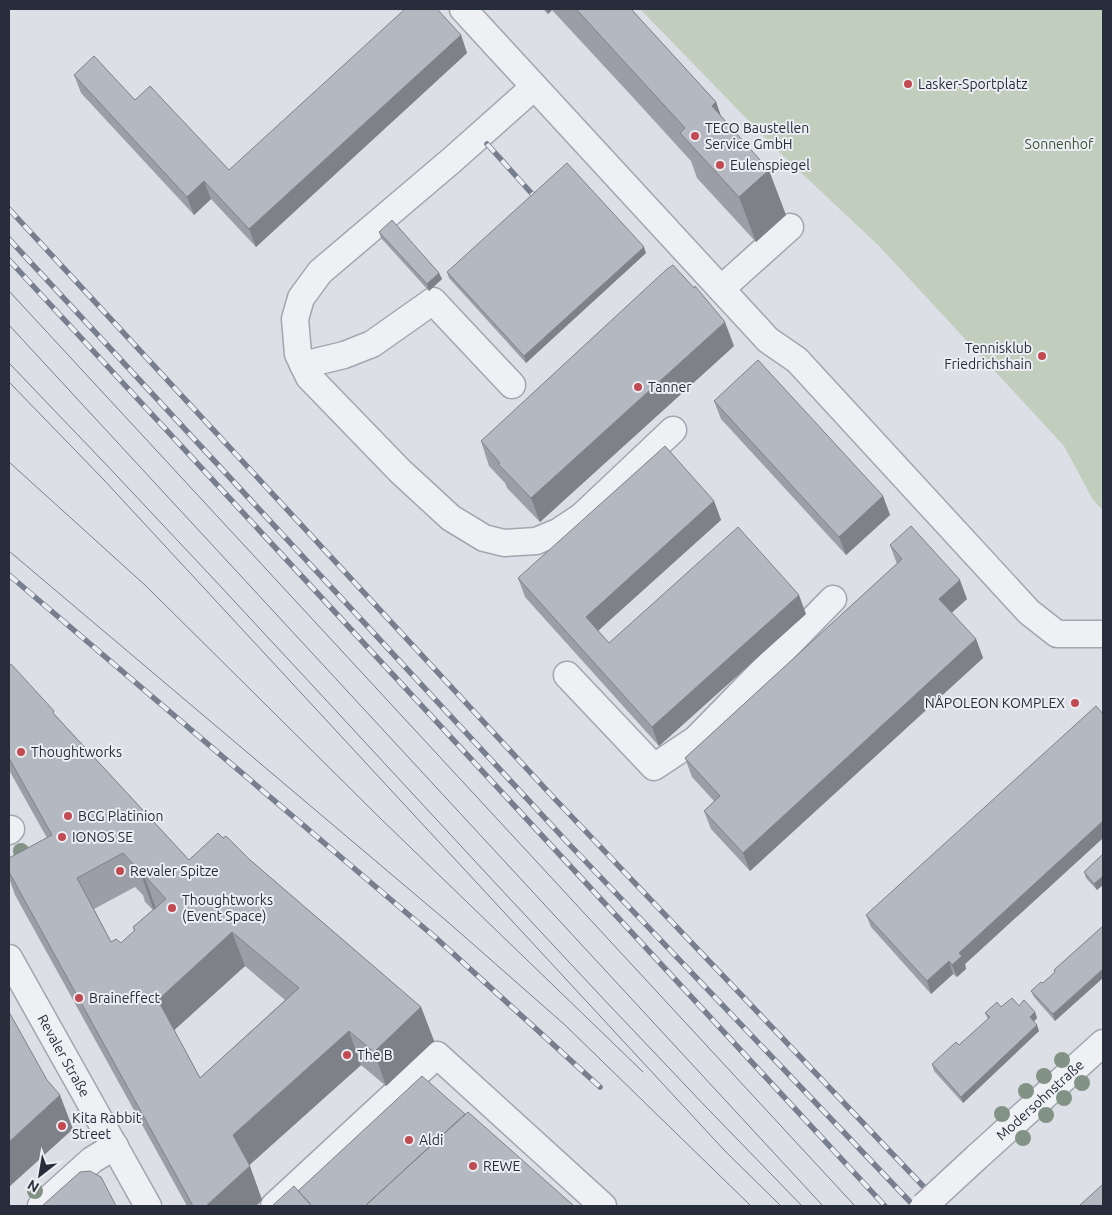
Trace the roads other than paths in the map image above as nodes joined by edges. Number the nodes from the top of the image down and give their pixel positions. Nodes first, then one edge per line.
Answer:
1 (463, 9) edge
2 (534, 86) junction
3 (790, 227) dead end
4 (721, 289) junction
5 (303, 365) junction
6 (512, 385) dead end
7 (673, 430) dead end
8 (833, 599) dead end
9 (1103, 634) edge
10 (566, 675) dead end
11 (9, 958) edge
12 (1103, 1043) edge
13 (115, 1146) junction
14 (41, 1206) edge
15 (148, 1206) edge
16 (274, 1206) edge
17 (604, 1206) edge
18 (924, 1206) edge

1 - 2 street
2 - 4 street
2 - 5 street
3 - 4 street
4 - 9 street
5 - 6 street
5 - 7 street
8 - 10 street
11 - 13 street, Revaler Straße
12 - 18 street, Modersohnstraße, bridge
13 - 14 street
13 - 15 street, Revaler Straße
16 - 17 street

